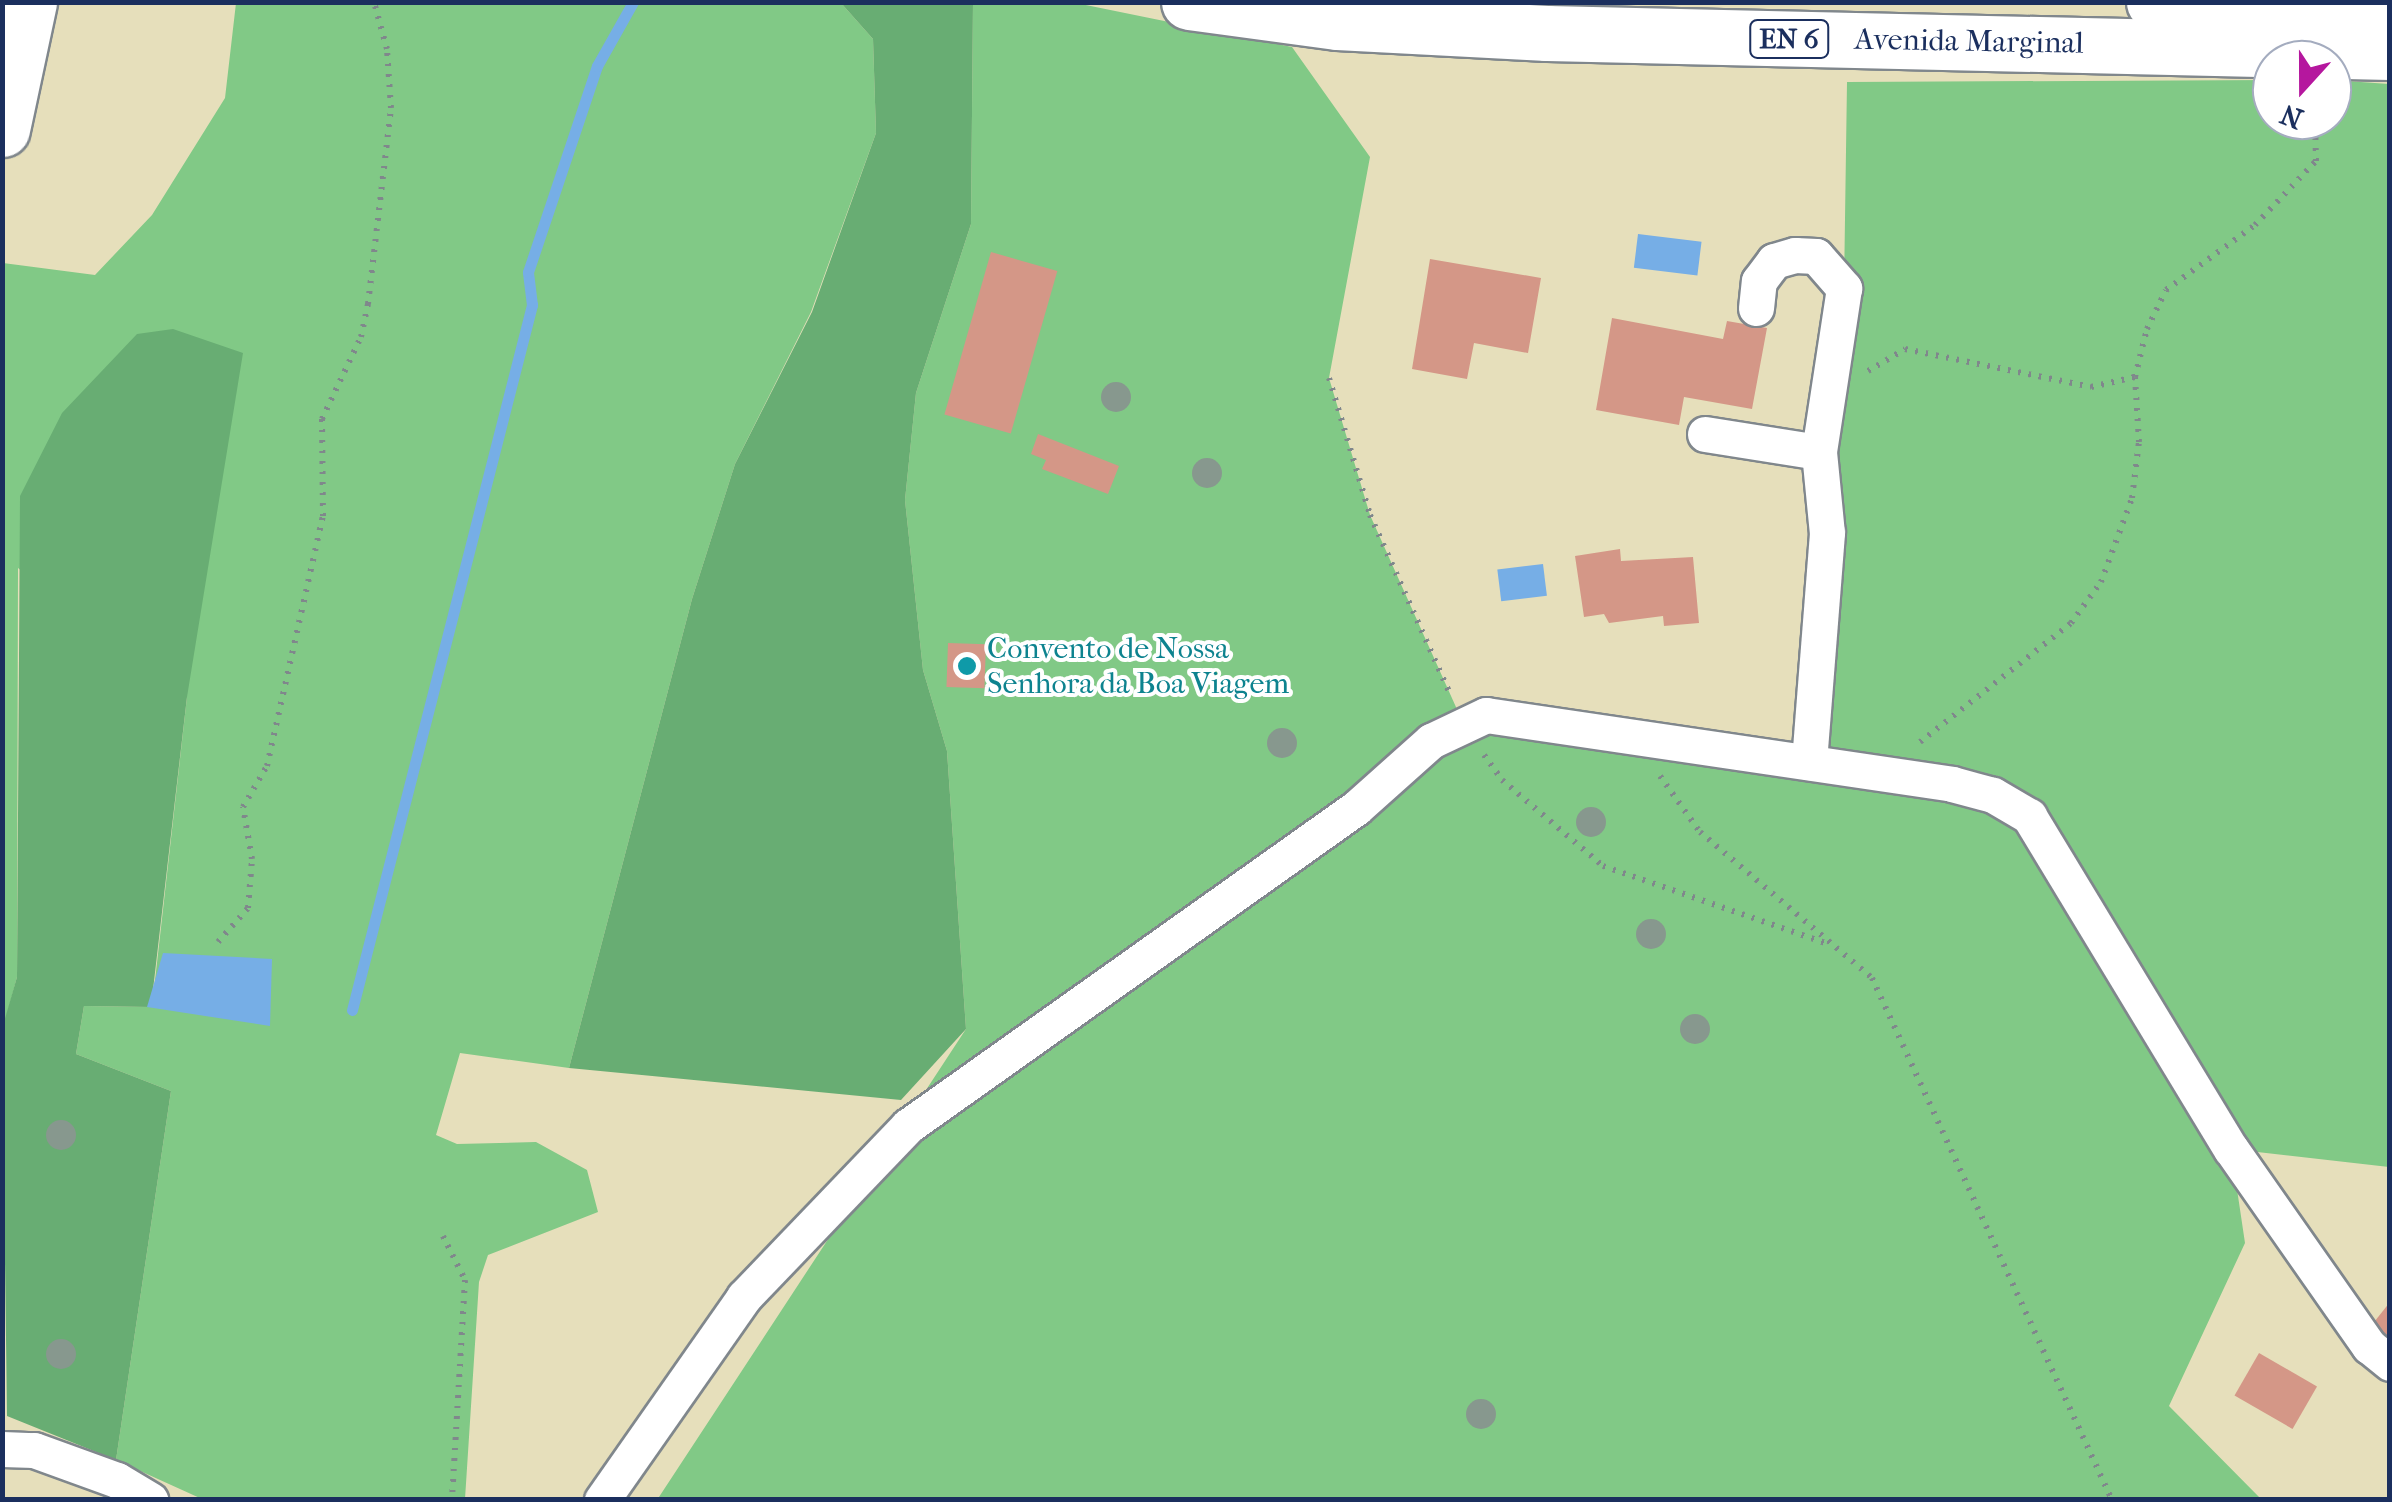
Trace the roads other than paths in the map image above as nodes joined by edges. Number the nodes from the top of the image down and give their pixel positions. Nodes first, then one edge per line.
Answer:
1 (29, 2) edge
2 (1189, 2) edge
3 (1271, 2) edge
4 (2154, 2) edge
5 (2390, 10) edge
6 (1337, 22) junction
7 (2390, 52) edge
8 (2, 129) edge
9 (1756, 308) dead end
10 (1705, 434) dead end
11 (1819, 452) junction
12 (1809, 762) junction
13 (2390, 1363) edge
14 (2, 1449) edge
15 (150, 1500) edge
16 (602, 1500) edge

1 - 8 main road
2 - 6 main road, Avenida Marginal / EN 6
3 - 6 main road
4 - 5 main road
6 - 7 main road, Avenida Marginal / EN 6
9 - 11 street
10 - 11 street
11 - 12 street
12 - 13 street
12 - 16 street
14 - 15 street

